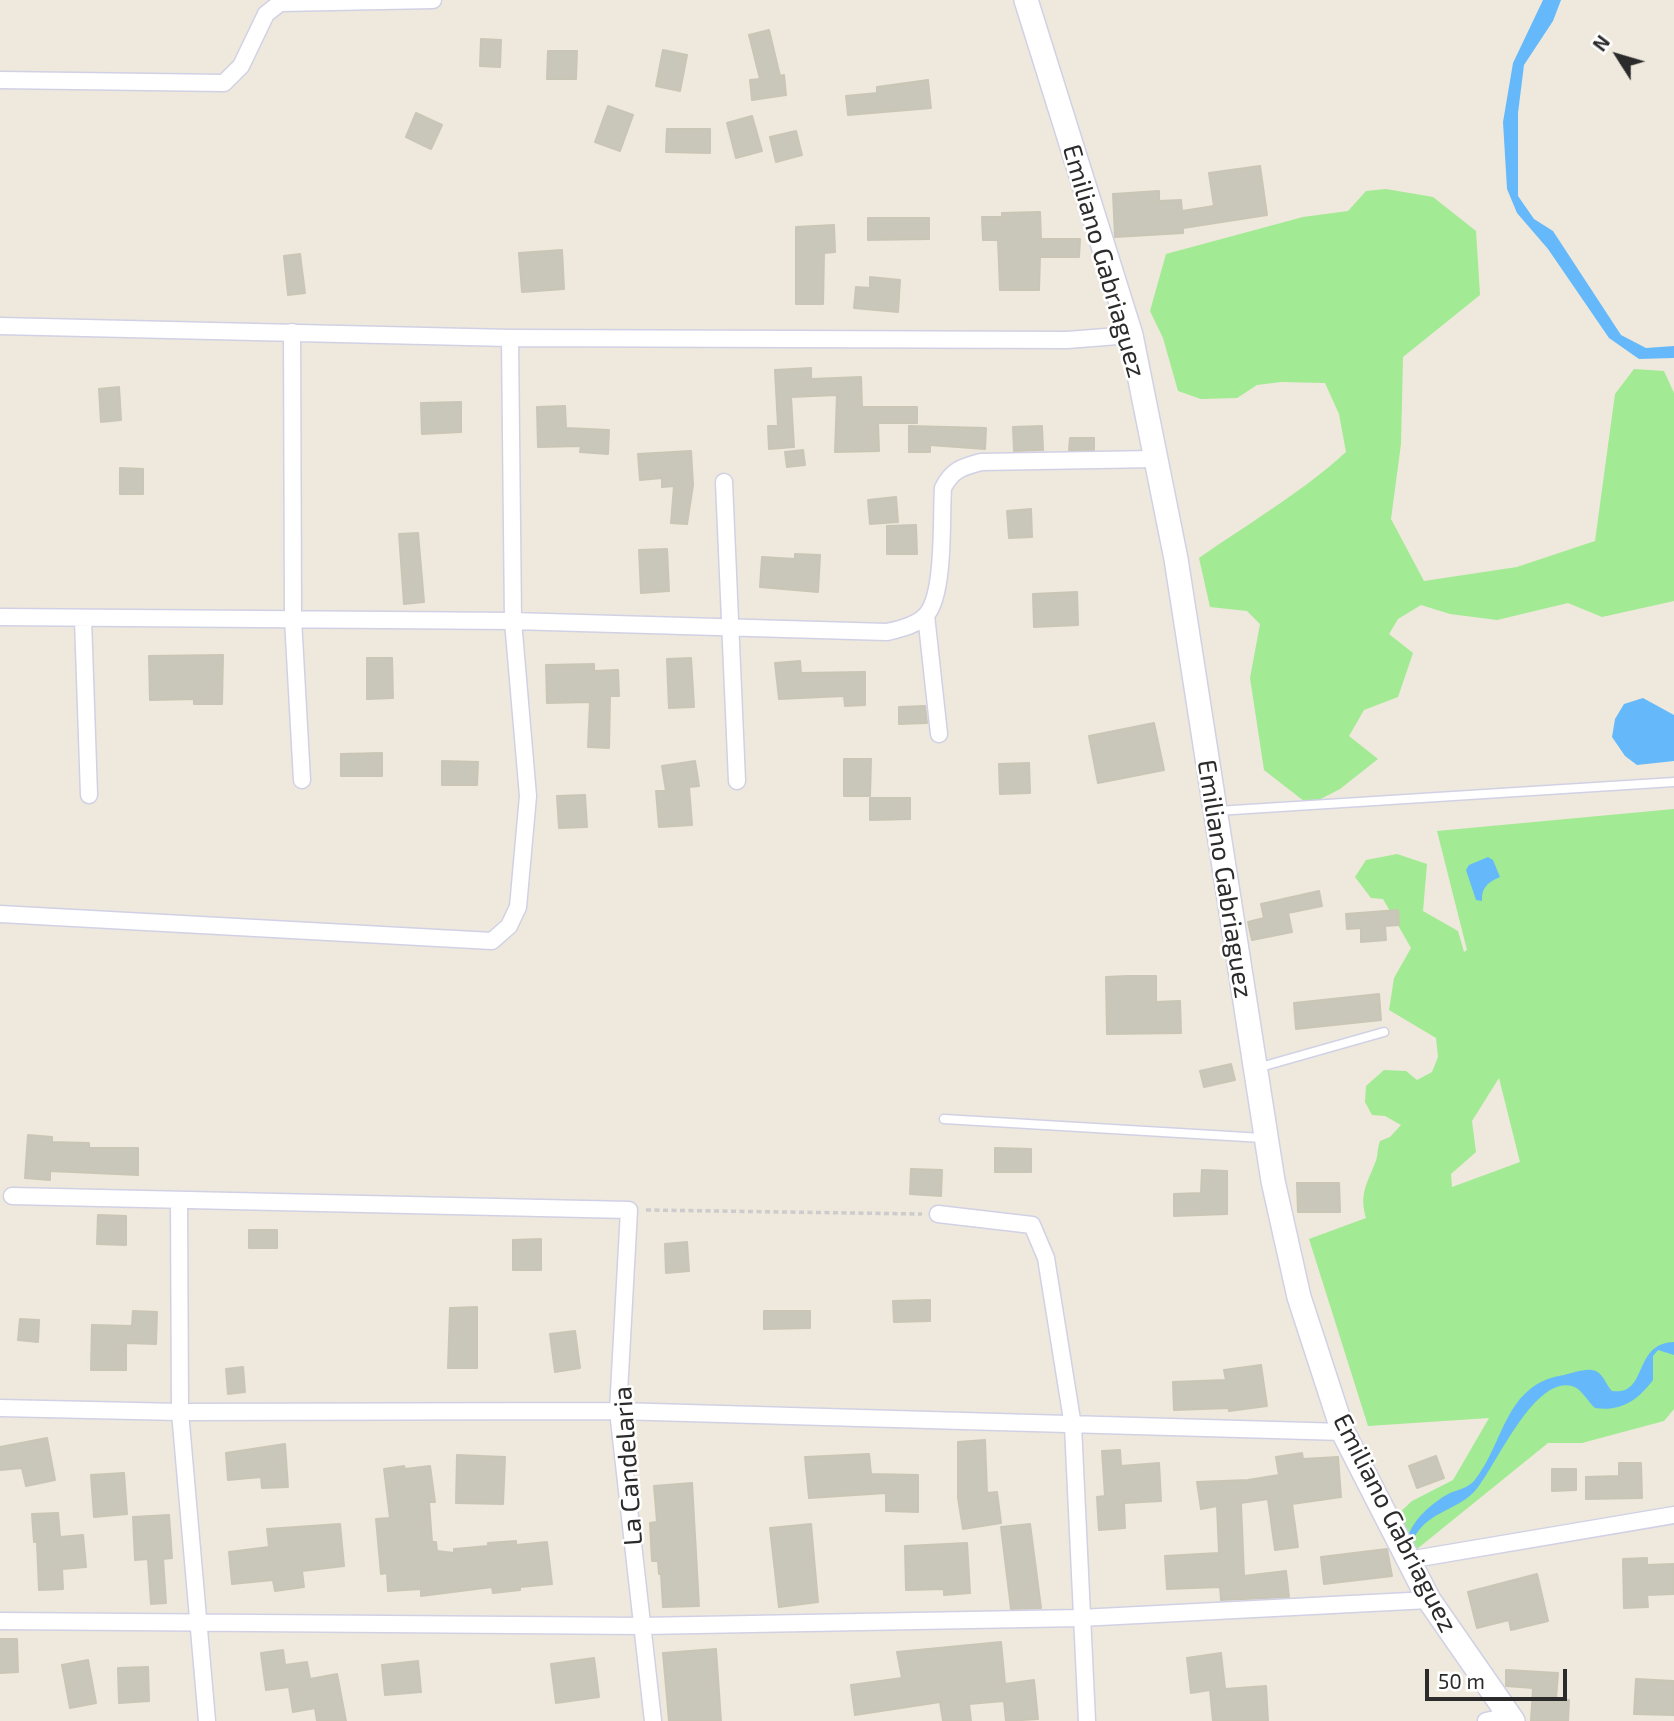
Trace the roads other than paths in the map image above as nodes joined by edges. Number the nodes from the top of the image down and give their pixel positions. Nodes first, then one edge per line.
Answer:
1 (433, 0) edge
2 (1026, 0) edge
3 (0, 80) edge
4 (0, 326) edge
5 (292, 332) junction
6 (1131, 335) junction
7 (510, 338) junction
8 (1155, 459) junction
9 (724, 482) dead end
10 (926, 615) junction
11 (0, 617) edge
12 (83, 619) junction
13 (293, 619) junction
14 (513, 621) junction
15 (733, 629) junction
16 (939, 734) dead end
17 (302, 780) dead end
18 (737, 781) dead end
19 (1674, 782) edge
20 (89, 795) dead end
21 (1214, 811) junction
22 (0, 914) edge
23 (1384, 1032) dead end
24 (1254, 1069) junction
25 (944, 1119) dead end
26 (1266, 1138) junction
27 (12, 1196) dead end
28 (179, 1201) junction
29 (938, 1214) road end
30 (0, 1408) edge
31 (618, 1411) junction
32 (180, 1412) junction
33 (1073, 1426) junction
34 (1343, 1432) junction
35 (1674, 1515) edge
36 (1408, 1560) junction
37 (1429, 1600) junction
38 (1080, 1618) junction
39 (0, 1621) edge
40 (198, 1622) junction
41 (642, 1626) junction
42 (1503, 1719) edge
43 (207, 1721) edge
44 (653, 1721) edge
45 (1087, 1721) edge

1 - 3 street
2 - 6 main road, Emiliano Gabriaguez
4 - 5 street
5 - 7 street
5 - 13 street
6 - 7 street
6 - 8 main road, Emiliano Gabriaguez
7 - 14 street
8 - 10 street
8 - 21 main road, Emiliano Gabriaguez
9 - 15 street
10 - 15 street
10 - 16 street
11 - 12 street
12 - 13 street
12 - 20 street
13 - 14 street
13 - 17 street
14 - 15 street
14 - 22 street
15 - 18 street
19 - 21 lane
21 - 24 main road, Emiliano Gabriaguez
23 - 24 lane
24 - 26 main road, Emiliano Gabriaguez
25 - 26 lane
26 - 34 main road, Emiliano Gabriaguez
27 - 28 street
28 - 31 street, La Candelaria
28 - 32 street
29 - 33 street
30 - 32 street
31 - 32 street
31 - 33 street
31 - 41 street, La Candelaria
32 - 40 street
33 - 34 street
33 - 38 street
34 - 36 main road, Emiliano Gabriaguez
35 - 36 street
36 - 37 main road, Emiliano Gabriaguez
37 - 38 street
37 - 42 main road, Emiliano Gabriaguez
38 - 41 street
38 - 45 street
39 - 40 street
40 - 41 street
40 - 43 street
41 - 44 street, La Candelaria

